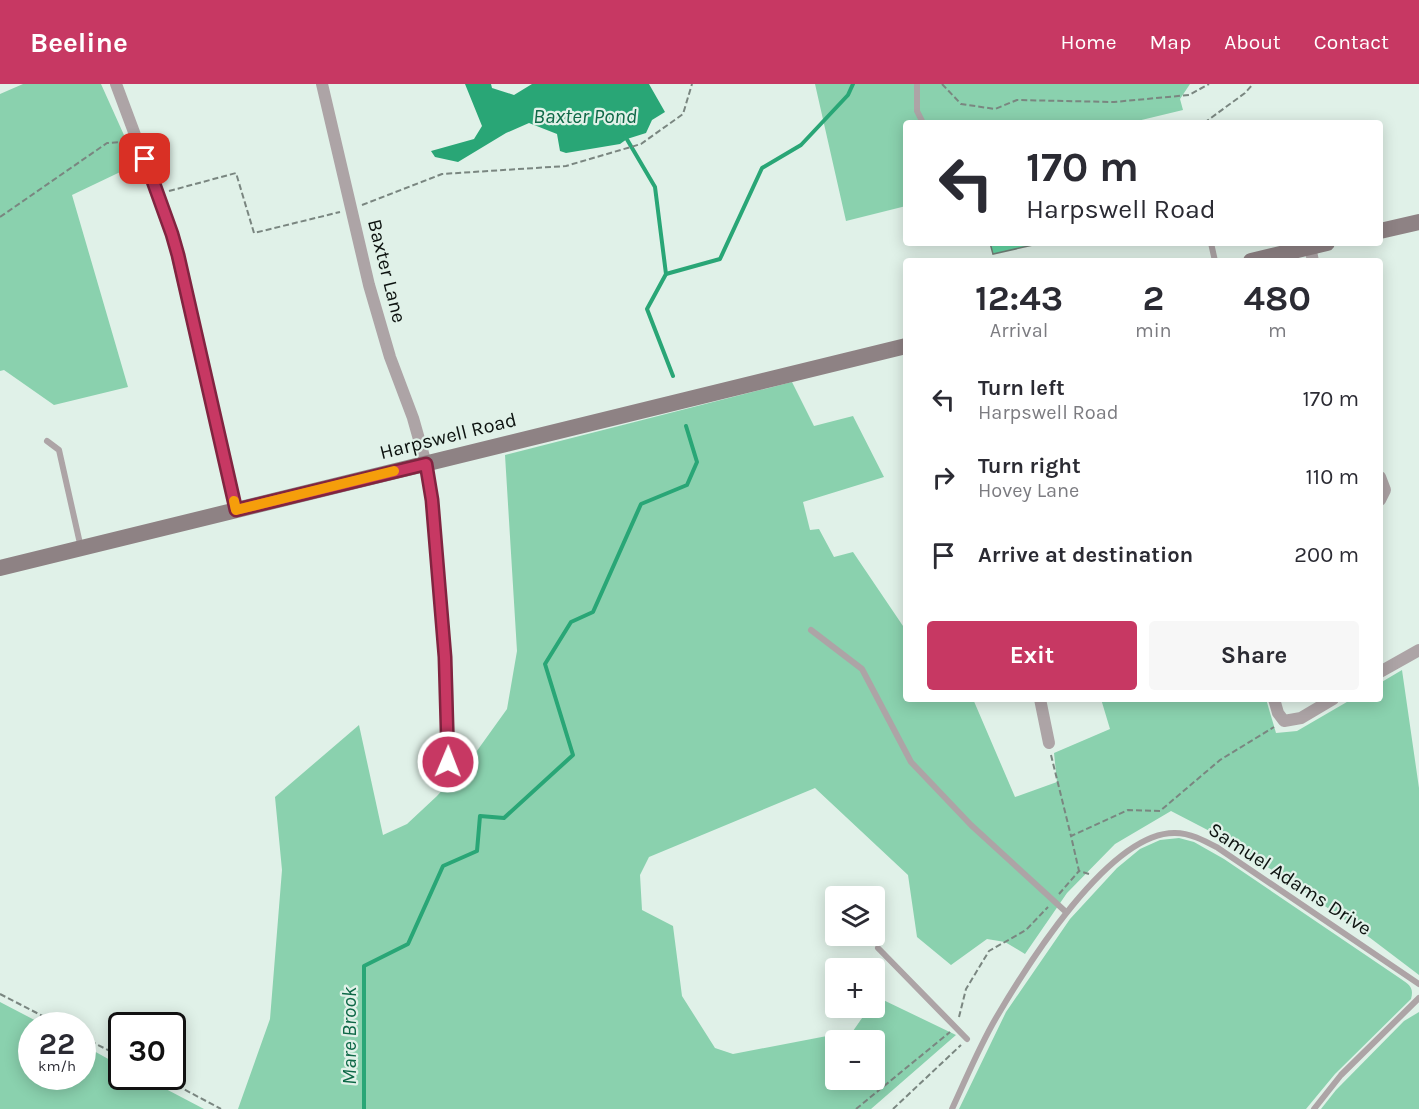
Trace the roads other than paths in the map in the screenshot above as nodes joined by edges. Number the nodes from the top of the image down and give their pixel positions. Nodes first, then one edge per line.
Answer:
1 (116, 84) edge
2 (322, 84) edge
3 (917, 84) edge
4 (922, 120) edge
5 (1419, 222) edge
6 (1383, 230) edge
7 (1312, 254) edge
8 (1277, 258) edge
9 (903, 347) edge
10 (47, 441) dead end
11 (426, 464) junction
12 (236, 510) junction
13 (81, 548) junction
14 (0, 568) edge
15 (811, 630) dead end
16 (1419, 650) edge
17 (1383, 670) edge
18 (1041, 702) edge
19 (1275, 702) edge
20 (1329, 702) edge
21 (1049, 743) road end
22 (448, 762) dead end
23 (1066, 912) junction
24 (878, 948) dead end
25 (1419, 984) edge
26 (1419, 998) edge
27 (968, 1039) road end
28 (952, 1109) edge
29 (1314, 1109) edge

1 - 12 street
2 - 11 street, Baxter Lane
3 - 4 lane
5 - 6 main road
7 - 8 main road
9 - 11 main road, Harpswell Road
10 - 13 lane
11 - 12 main road, Harpswell Road
11 - 22 street, Baxter Lane
12 - 13 main road, Harpswell Road
13 - 14 main road, Harpswell Road
15 - 23 lane
16 - 17 street
18 - 21 street
19 - 20 street
23 - 25 lane, Samuel Adams Drive
23 - 28 lane, Samuel Adams Drive
24 - 27 lane
26 - 29 lane

